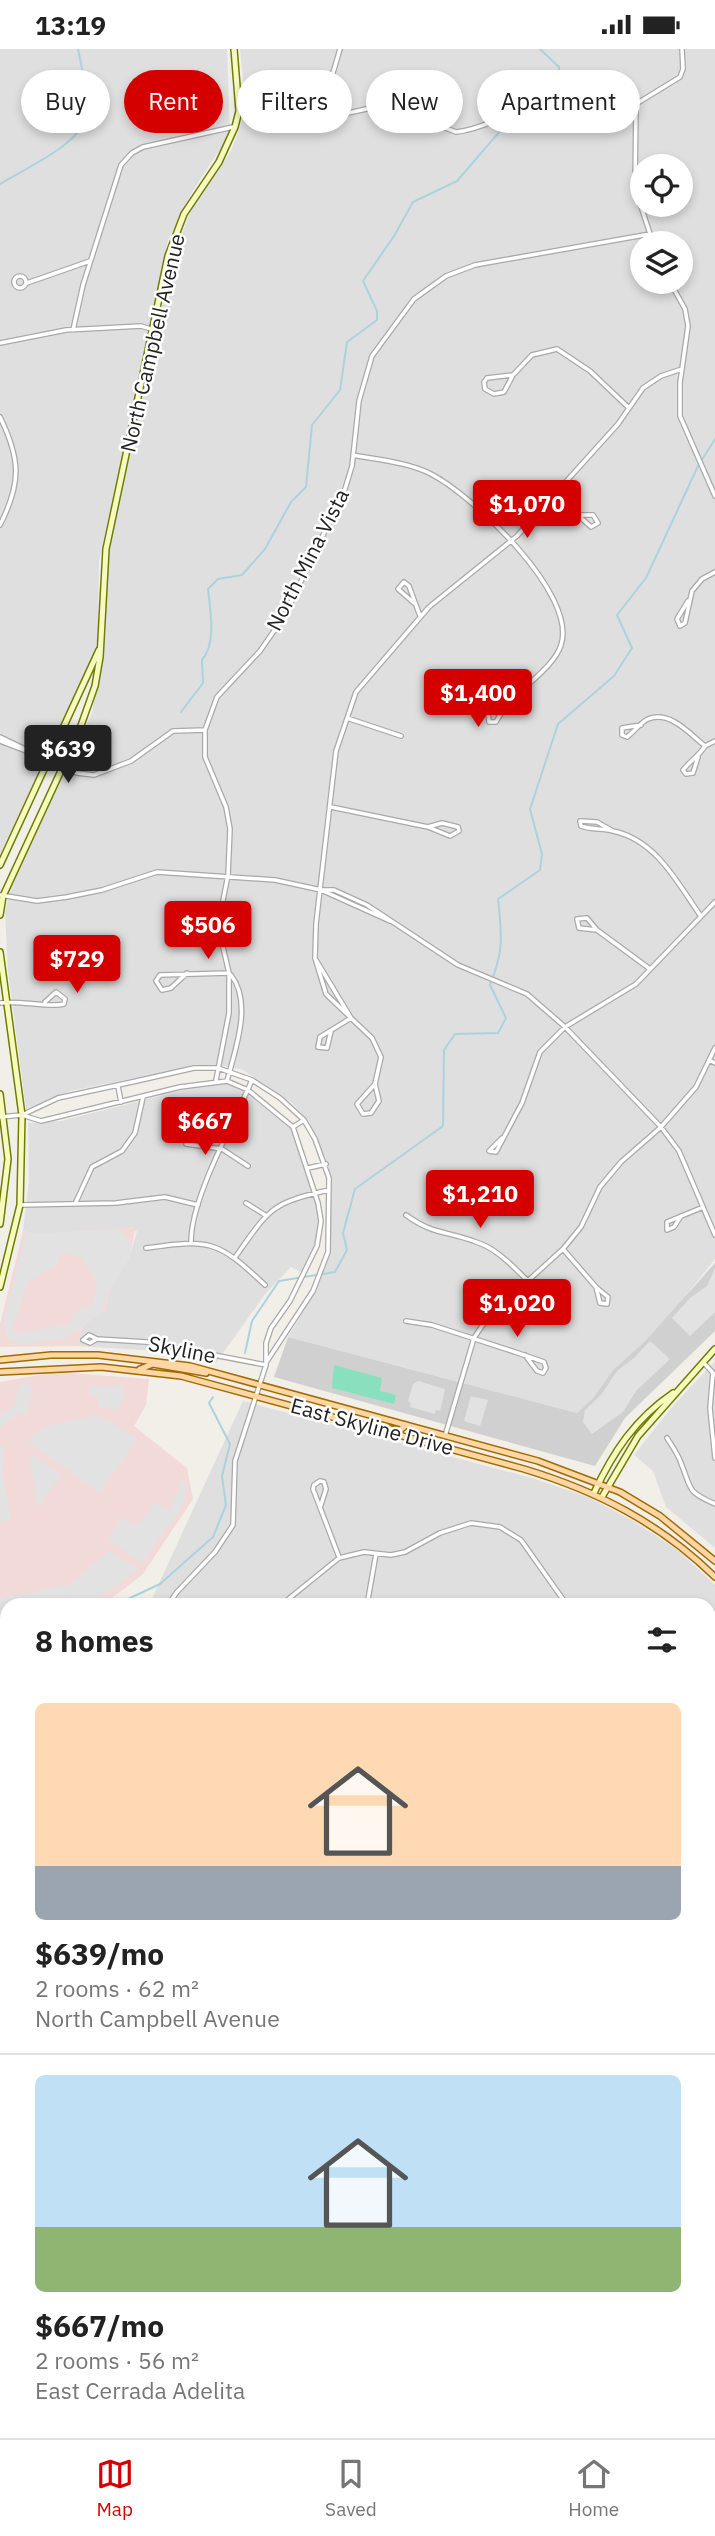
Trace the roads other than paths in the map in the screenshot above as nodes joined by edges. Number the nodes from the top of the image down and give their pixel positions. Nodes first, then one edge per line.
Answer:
1 (234, 49) edge
2 (340, 49) edge
3 (682, 49) edge
4 (334, 70) edge
5 (237, 86) edge
6 (640, 102) edge
7 (352, 112) edge
8 (237, 119) edge
9 (235, 127) junction
10 (477, 128) edge
11 (636, 133) edge
12 (649, 231) edge
13 (630, 238) edge
14 (90, 261) junction
15 (27, 283) dead end
16 (676, 294) edge
17 (153, 329) junction
18 (73, 330) junction
19 (0, 343) edge
20 (682, 369) junction
21 (513, 375) junction
22 (629, 408) junction
23 (0, 417) edge
24 (353, 455) junction
25 (555, 494) junction
26 (715, 496) edge
27 (576, 515) junction
28 (0, 525) edge
29 (512, 542) junction
30 (715, 572) edge
31 (688, 601) junction
32 (414, 603) junction
33 (420, 616) junction
34 (99, 650) junction
35 (510, 700) junction
36 (347, 718) junction
37 (641, 725) junction
38 (205, 730) junction
39 (401, 736) dead end
40 (0, 739) edge
41 (715, 741) edge
42 (705, 746) junction
43 (698, 757) junction
44 (48, 761) junction
45 (62, 767) junction
46 (331, 807) junction
47 (428, 827) junction
48 (613, 831) junction
49 (0, 865) edge
50 (228, 875) junction
51 (321, 890) junction
52 (2, 896) edge
53 (715, 902) edge
54 (0, 915) edge
55 (700, 915) junction
56 (597, 930) junction
57 (0, 953) edge
58 (315, 958) junction
59 (650, 969) junction
60 (187, 973) junction
61 (229, 973) junction
62 (4, 1002) edge
63 (45, 1002) junction
64 (351, 1018) junction
65 (565, 1027) junction
66 (331, 1031) junction
67 (715, 1048) edge
68 (709, 1060) junction
69 (715, 1063) edge
70 (218, 1068) junction
71 (230, 1072) junction
72 (216, 1080) junction
73 (252, 1080) junction
74 (228, 1081) junction
75 (375, 1084) junction
76 (118, 1086) junction
77 (248, 1090) junction
78 (0, 1094) edge
79 (143, 1097) junction
80 (121, 1102) junction
81 (22, 1115) junction
82 (1, 1117) edge
83 (304, 1120) junction
84 (661, 1127) junction
85 (293, 1128) junction
86 (502, 1138) dead end
87 (187, 1144) dead end
88 (222, 1149) junction
89 (326, 1164) junction
90 (248, 1166) dead end
91 (308, 1168) junction
92 (330, 1190) junction
93 (316, 1193) junction
94 (246, 1203) dead end
95 (75, 1204) junction
96 (20, 1205) junction
97 (198, 1205) junction
98 (701, 1208) junction
99 (265, 1215) junction
100 (406, 1215) dead end
101 (681, 1216) dead end
102 (0, 1224) edge
103 (715, 1235) edge
104 (191, 1242) junction
105 (146, 1248) dead end
106 (563, 1249) junction
107 (235, 1257) junction
108 (528, 1281) junction
109 (265, 1285) dead end
110 (0, 1287) edge
111 (596, 1287) junction
112 (290, 1301) junction
113 (299, 1310) junction
114 (406, 1321) dead end
115 (474, 1338) junction
116 (97, 1339) dead end
117 (715, 1349) edge
118 (524, 1355) junction
119 (0, 1360) edge
120 (703, 1362) junction
121 (266, 1363) junction
122 (139, 1370) junction
123 (0, 1372) edge
124 (714, 1374) edge
125 (230, 1376) junction
126 (260, 1384) junction
127 (715, 1387) edge
128 (678, 1389) junction
129 (712, 1393) junction
130 (256, 1396) junction
131 (341, 1419) junction
132 (406, 1425) junction
133 (445, 1436) junction
134 (667, 1438) dead end
135 (715, 1458) edge
136 (599, 1482) junction
137 (607, 1486) junction
138 (594, 1493) junction
139 (602, 1497) junction
140 (715, 1504) edge
141 (320, 1508) junction
142 (376, 1554) junction
143 (339, 1558) junction
144 (715, 1561) edge
145 (715, 1577) edge
146 (172, 1598) edge
147 (290, 1598) edge
148 (369, 1598) edge
149 (565, 1598) edge

1 - 5 main road, North Campbell Avenue
2 - 4 street
3 - 6 street
7 - 10 street
8 - 9 main road, North Campbell Avenue
9 - 14 street
9 - 17 main road, North Campbell Avenue
11 - 12 street
13 - 24 street, North Mina Vista
14 - 15 street
14 - 18 street
16 - 20 street
17 - 18 street
17 - 34 main road, North Campbell Avenue
18 - 19 street
20 - 22 street
20 - 26 street
21 - 21 street
21 - 22 street
22 - 25 street
23 - 28 street
24 - 29 street
24 - 38 street, North Mina Vista
25 - 27 street
25 - 29 street
27 - 27 street
29 - 33 street
29 - 35 street
30 - 31 street
31 - 31 street
32 - 32 street
32 - 33 street
33 - 36 street
34 - 44 main road, North Campbell Avenue
34 - 45 main road, North Campbell Avenue
35 - 35 street
36 - 39 street
36 - 46 street
37 - 37 street
37 - 42 street
38 - 45 street
38 - 50 street, North Mina Vista
40 - 44 street
41 - 42 street
42 - 43 street
43 - 43 street
44 - 45 street
44 - 49 main road, North Campbell Avenue
45 - 52 main road, North Campbell Avenue
46 - 47 street
46 - 51 street
47 - 47 street
48 - 48 street
48 - 55 street
50 - 51 street
50 - 52 street
50 - 61 street, North Mina Vista
51 - 58 street
51 - 65 street
52 - 54 main road, North Campbell Avenue
53 - 55 street
55 - 59 street
56 - 56 street
56 - 59 street
57 - 62 main road
58 - 64 street
58 - 64 street
59 - 65 street
60 - 60 street
60 - 61 street
61 - 70 street, North Mina Vista
61 - 71 street, North Mina Vista
62 - 63 street
62 - 81 main road
63 - 63 street
64 - 66 street
64 - 75 street
65 - 84 street
65 - 86 street
66 - 66 street
67 - 68 street
68 - 69 street
68 - 84 street
70 - 71 street
70 - 72 street, North Mina Vista
70 - 76 street
71 - 73 street
71 - 74 street, North Mina Vista
72 - 74 street
72 - 79 street
73 - 77 street
73 - 83 street
74 - 77 street
75 - 75 street
76 - 80 street
76 - 81 street
77 - 85 street
77 - 88 street
78 - 82 main road
79 - 80 street
79 - 95 street
80 - 81 street
81 - 82 street
81 - 96 main road
82 - 102 main road
83 - 85 street
83 - 89 street
84 - 98 street
84 - 106 street
85 - 91 street
87 - 88 street
88 - 90 street
88 - 97 street
89 - 91 street
89 - 92 street
91 - 93 street
92 - 93 street
92 - 113 street
93 - 99 street
93 - 112 street
94 - 99 street
95 - 96 street
95 - 97 street
96 - 110 main road
97 - 104 street
98 - 101 street
98 - 103 street
99 - 107 street
100 - 108 street
104 - 105 street
104 - 107 street
106 - 108 street
106 - 111 street
107 - 109 street
108 - 115 street
111 - 111 street
112 - 113 street
112 - 121 street
113 - 121 street
114 - 115 street
115 - 118 street
115 - 133 street
116 - 121 street, Skyline
117 - 120 main road
118 - 118 street
119 - 125 main road, East Skyline Drive
120 - 124 street
120 - 128 main road
121 - 126 street
122 - 123 main road, East Skyline Drive
122 - 125 main road
122 - 130 main road, East Skyline Drive
124 - 129 street
125 - 126 main road, East Skyline Drive
126 - 130 street
126 - 132 main road, East Skyline Drive
127 - 129 street
128 - 136 main road
128 - 137 main road
129 - 135 street
130 - 131 main road, East Skyline Drive
130 - 146 street
131 - 132 main road
131 - 138 main road, East Skyline Drive
132 - 133 main road, East Skyline Drive
133 - 136 main road, East Skyline Drive
134 - 140 street
136 - 137 main road, East Skyline Drive
136 - 138 main road
137 - 139 main road
137 - 144 main road, East Skyline Drive
138 - 139 main road, East Skyline Drive
139 - 145 main road, East Skyline Drive
141 - 141 street
141 - 143 street
142 - 143 street
142 - 148 street
142 - 149 street
143 - 147 street

